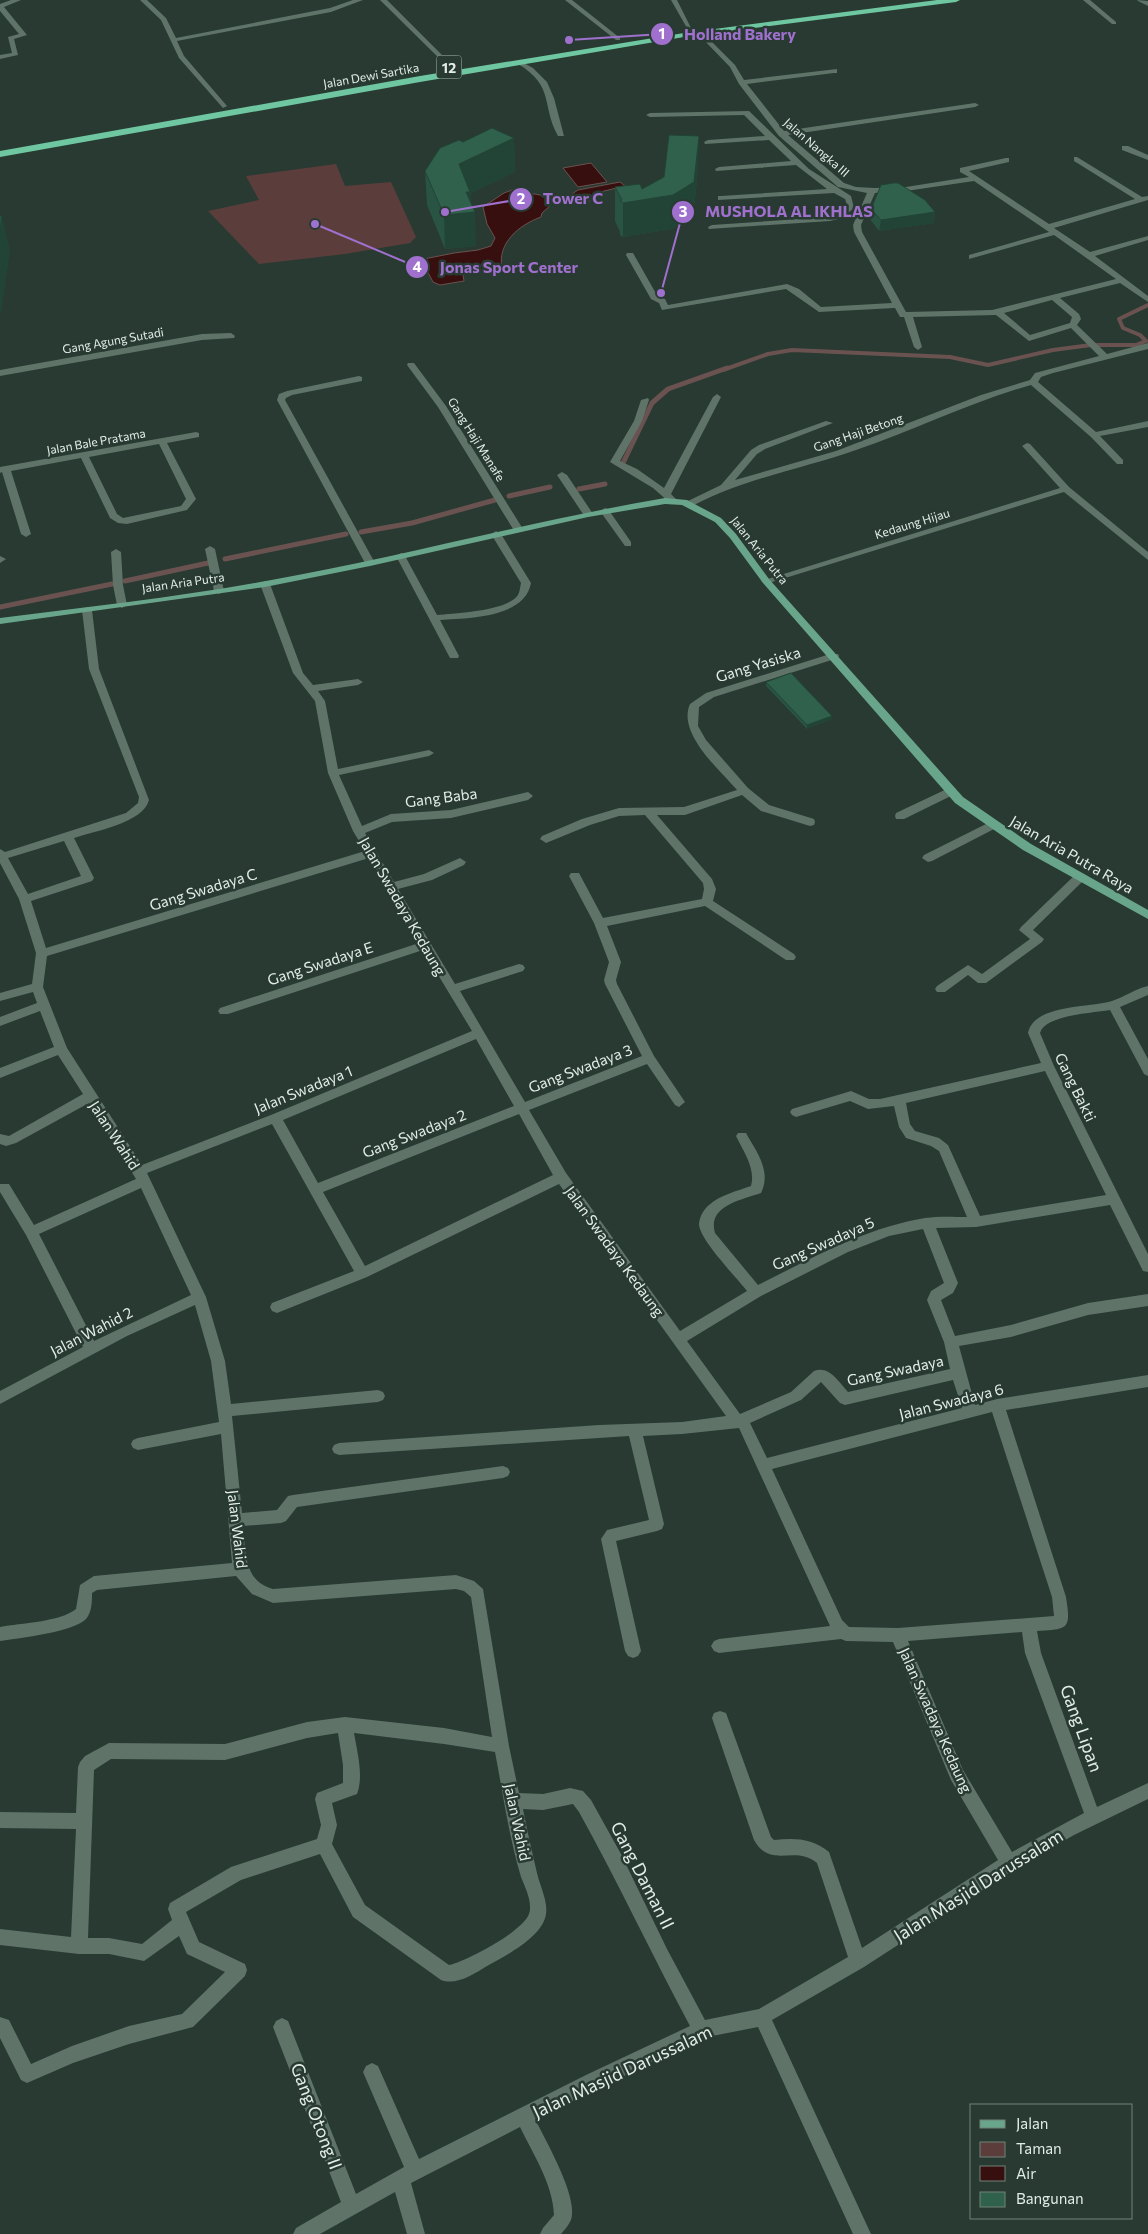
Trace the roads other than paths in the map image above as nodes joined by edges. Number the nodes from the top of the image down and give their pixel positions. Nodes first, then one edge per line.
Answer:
1 (18, 0) edge
2 (143, 0) edge
3 (360, 0) edge
4 (383, 0) edge
5 (568, 0) edge
6 (674, 0) edge
7 (900, 0) edge
8 (956, 0) edge
9 (1086, 0) edge
10 (1140, 0) edge
11 (1148, 4) edge
12 (0, 6) edge
13 (1114, 23) dead end
14 (689, 27) junction
15 (681, 32) junction
16 (700, 33) junction
17 (618, 39) junction
18 (174, 40) junction
19 (0, 56) edge
20 (520, 63) junction
21 (450, 66) junction
22 (834, 71) dead end
23 (418, 75) junction
24 (742, 82) junction
25 (975, 105) dead end
26 (223, 106) junction
27 (650, 115) dead end
28 (562, 134) dead end
29 (782, 134) junction
30 (771, 138) junction
31 (708, 142) dead end
32 (0, 148) edge
33 (1125, 148) dead end
34 (0, 154) edge
35 (1148, 158) edge
36 (1077, 159) dead end
37 (1006, 160) dead end
38 (798, 163) junction
39 (719, 169) dead end
40 (973, 179) junction
41 (872, 190) junction
42 (836, 191) junction
43 (721, 198) dead end
44 (1144, 199) edge
45 (712, 227) dead end
46 (1048, 227) junction
47 (1056, 232) junction
48 (1148, 238) edge
49 (630, 255) dead end
50 (1089, 255) junction
51 (972, 257) dead end
52 (1122, 280) junction
53 (1054, 298) junction
54 (1147, 299) edge
55 (898, 305) junction
56 (998, 312) junction
57 (908, 316) junction
58 (1073, 325) junction
59 (230, 336) dead end
60 (918, 346) dead end
61 (1148, 346) edge
62 (1105, 357) junction
63 (411, 364) dead end
64 (0, 373) edge
65 (359, 379) dead end
66 (1033, 382) junction
67 (717, 397) dead end
68 (645, 400) dead end
69 (829, 423) dead end
70 (1148, 424) edge
71 (196, 435) dead end
72 (1094, 435) junction
73 (162, 442) junction
74 (1027, 446) dead end
75 (84, 455) junction
76 (1120, 462) dead end
77 (3, 470) edge
78 (562, 475) dead end
79 (725, 486) junction
80 (1066, 489) junction
81 (669, 497) junction
82 (692, 503) junction
83 (605, 510) junction
84 (588, 514) junction
85 (518, 529) junction
86 (26, 534) dead end
87 (496, 534) junction
88 (628, 544) dead end
89 (210, 549) dead end
90 (116, 552) dead end
91 (401, 556) junction
92 (1148, 557) edge
93 (370, 563) junction
94 (766, 581) junction
95 (265, 584) junction
96 (219, 591) junction
97 (122, 605) junction
98 (87, 610) junction
99 (435, 618) junction
100 (0, 621) edge
101 (454, 656) dead end
102 (834, 656) junction
103 (358, 682) dead end
104 (310, 689) junction
105 (430, 753) dead end
106 (333, 773) junction
107 (744, 791) junction
108 (951, 791) junction
109 (528, 796) dead end
110 (649, 813) junction
111 (900, 816) dead end
112 (987, 821) junction
113 (810, 822) dead end
114 (360, 831) junction
115 (68, 837) junction
116 (546, 839) dead end
117 (372, 854) junction
118 (1, 856) edge
119 (928, 858) dead end
120 (460, 862) dead end
121 (575, 876) dead end
122 (1080, 877) junction
123 (391, 887) junction
124 (25, 899) junction
125 (707, 902) junction
126 (1148, 915) edge
127 (600, 923) junction
128 (425, 945) junction
129 (42, 953) junction
130 (790, 957) dead end
131 (519, 968) dead end
132 (37, 987) junction
133 (452, 988) junction
134 (941, 989) dead end
135 (1148, 990) edge
136 (0, 997) edge
137 (43, 1005) junction
138 (1113, 1005) junction
139 (224, 1011) dead end
140 (0, 1022) edge
141 (478, 1033) junction
142 (61, 1050) junction
143 (649, 1058) junction
144 (1048, 1066) junction
145 (1148, 1071) edge
146 (0, 1073) edge
147 (90, 1096) junction
148 (899, 1100) junction
149 (679, 1102) dead end
150 (522, 1108) junction
151 (796, 1112) dead end
152 (275, 1118) junction
153 (742, 1136) dead end
154 (0, 1139) edge
155 (141, 1176) junction
156 (561, 1177) junction
157 (4, 1188) dead end
158 (316, 1188) junction
159 (1113, 1199) junction
160 (976, 1222) junction
161 (927, 1223) junction
162 (31, 1232) junction
163 (1148, 1267) edge
164 (362, 1272) junction
165 (756, 1292) junction
166 (199, 1297) junction
167 (1148, 1300) edge
168 (277, 1308) dead end
169 (678, 1338) junction
170 (951, 1342) junction
171 (91, 1349) junction
172 (957, 1373) junction
173 (1148, 1381) edge
174 (378, 1396) dead end
175 (0, 1398) edge
176 (997, 1405) junction
177 (225, 1411) junction
178 (970, 1412) junction
179 (740, 1421) junction
180 (227, 1427) junction
181 (636, 1430) junction
182 (138, 1444) dead end
183 (339, 1449) dead end
184 (764, 1465) junction
185 (503, 1472) dead end
186 (236, 1520) junction
187 (240, 1569) junction
188 (1028, 1625) junction
189 (842, 1632) junction
190 (0, 1634) edge
191 (898, 1635) junction
192 (720, 1646) dead end
193 (633, 1651) dead end
194 (720, 1718) dead end
195 (345, 1724) junction
196 (501, 1746) junction
197 (1148, 1791) edge
198 (514, 1801) junction
199 (1093, 1817) junction
200 (0, 1820) edge
201 (84, 1821) junction
202 (324, 1845) junction
203 (1009, 1863) junction
204 (182, 1923) junction
205 (0, 1936) edge
206 (79, 1946) junction
207 (858, 1961) junction
208 (762, 2017) junction
209 (0, 2026) edge
210 (282, 2027) dead end
211 (701, 2030) junction
212 (372, 2072) dead end
213 (524, 2115) junction
214 (408, 2175) junction
215 (352, 2206) junction
216 (302, 2234) edge
217 (416, 2234) edge
218 (549, 2234) edge
219 (862, 2234) edge

1 - 12 street
2 - 18 street
3 - 18 street
4 - 21 street
5 - 17 street
6 - 14 street
7 - 14 highway, Jalan Dewi Sartika / 12
8 - 16 highway, Jalan Dewi Sartika / 12
9 - 13 street
10 - 11 street
12 - 19 street
14 - 15 highway, Jalan Dewi Sartika / 12
15 - 16 highway, Jalan Dewi Sartika / 12
15 - 17 highway, Jalan Dewi Sartika / 12
15 - 20 highway, Jalan Dewi Sartika / 12
16 - 24 street, Jalan Nangka III
17 - 21 highway, Jalan Dewi Sartika / 12
18 - 26 street
20 - 23 highway, Jalan Dewi Sartika / 12
20 - 28 street
21 - 23 highway, Jalan Dewi Sartika / 12
22 - 24 street
23 - 26 highway, Jalan Dewi Sartika / 12
23 - 34 highway, Jalan Dewi Sartika / 12
24 - 29 street, Jalan Nangka III
25 - 29 street
26 - 32 highway, Jalan Dewi Sartika / 12
27 - 30 street
29 - 41 street, Jalan Nangka III
30 - 31 street
30 - 38 street
33 - 35 street
36 - 44 street
37 - 40 street
38 - 39 street
38 - 42 street
40 - 41 street, Jalan Nangka III
40 - 46 street
41 - 55 street
42 - 43 street
42 - 45 street
44 - 46 street
46 - 47 street
47 - 50 street
47 - 51 street
48 - 50 street
49 - 55 street
50 - 52 street
52 - 53 street
52 - 54 street
53 - 56 street
53 - 58 street
55 - 57 street
56 - 57 street
56 - 58 street
57 - 60 street
58 - 62 street
59 - 64 street, Gang Agung Sutadi
61 - 62 street, Gang Haji Betong
62 - 66 street, Gang Haji Betong
63 - 85 street, Gang Haji Manafe
65 - 93 street
66 - 72 street
66 - 79 street, Gang Haji Betong
67 - 81 street
68 - 81 street
69 - 79 street
70 - 72 street
71 - 73 street, Jalan Bale Pratama
72 - 76 street
73 - 75 street, Jalan Bale Pratama
73 - 75 street
74 - 80 street
75 - 77 street, Jalan Bale Pratama
77 - 86 street
78 - 84 street
79 - 82 street, Gang Haji Betong
80 - 92 street
80 - 94 street, Kedaung Hijau
81 - 82 main road, Jalan Aria Putra
81 - 83 main road, Jalan Aria Putra
82 - 94 main road, Jalan Aria Putra
83 - 84 main road, Jalan Aria Putra
83 - 88 street
84 - 85 main road, Jalan Aria Putra
85 - 87 main road, Jalan Aria Putra
87 - 91 main road, Jalan Aria Putra
87 - 99 street
89 - 96 street
90 - 97 street
91 - 93 main road, Jalan Aria Putra
91 - 99 street
93 - 95 main road, Jalan Aria Putra
94 - 102 main road, Jalan Aria Putra
95 - 96 main road, Jalan Aria Putra
95 - 104 street, Jalan Swadaya Kedaung
96 - 97 main road, Jalan Aria Putra
97 - 98 main road, Jalan Aria Putra
98 - 100 main road, Jalan Aria Putra
98 - 115 street
99 - 101 street
102 - 107 street, Gang Yasiska
102 - 108 main road, Jalan Aria Putra
103 - 104 street
104 - 106 street, Jalan Swadaya Kedaung
105 - 106 street
106 - 114 street, Jalan Swadaya Kedaung
107 - 110 street
107 - 113 street
108 - 111 street
108 - 112 main road, Jalan Aria Putra
109 - 114 street, Gang Baba
110 - 116 street
110 - 125 street
112 - 119 street
112 - 122 main road, Jalan Aria Putra Raya
114 - 117 street, Jalan Swadaya Kedaung
115 - 118 street
115 - 124 street
117 - 123 street, Jalan Swadaya Kedaung
117 - 129 street, Gang Swadaya C
118 - 124 street, Jalan Wahid
120 - 123 street
121 - 127 street
122 - 126 main road, Jalan Aria Putra Raya
122 - 134 street
123 - 128 street, Jalan Swadaya Kedaung
124 - 129 street, Jalan Wahid
125 - 127 street
125 - 130 street
127 - 143 street
128 - 133 street, Jalan Swadaya Kedaung
128 - 139 street, Gang Swadaya E
129 - 132 street, Jalan Wahid
131 - 133 street
132 - 136 street
132 - 137 street, Jalan Wahid
133 - 141 street, Jalan Swadaya Kedaung
135 - 138 street, Gang Bakti
137 - 140 street
137 - 142 street, Jalan Wahid
138 - 144 street, Gang Bakti
138 - 145 street
141 - 150 street, Jalan Swadaya Kedaung
141 - 152 street, Jalan Swadaya 1
142 - 146 street
142 - 147 street, Jalan Wahid
143 - 149 street
143 - 150 street, Gang Swadaya 3
144 - 148 street
144 - 159 street, Gang Bakti
147 - 154 street
147 - 155 street, Jalan Wahid
148 - 151 street
148 - 160 street
150 - 156 street, Jalan Swadaya Kedaung
150 - 158 street, Gang Swadaya 2
152 - 155 street, Jalan Swadaya 1
152 - 158 street
153 - 165 street
155 - 162 street, Jalan Swadaya 1
155 - 166 street, Jalan Wahid
156 - 164 street
156 - 169 street, Jalan Swadaya Kedaung
157 - 162 street
158 - 164 street
159 - 160 street, Gang Swadaya 5
159 - 163 street, Gang Bakti
160 - 161 street, Gang Swadaya 5
161 - 165 street, Gang Swadaya 5
161 - 170 street
162 - 171 street
164 - 168 street
165 - 169 street, Gang Swadaya 5
166 - 171 street, Jalan Wahid 2
166 - 177 street, Jalan Wahid
167 - 170 street
169 - 179 street, Jalan Swadaya Kedaung
170 - 172 street
171 - 175 street, Jalan Wahid 2
172 - 178 street
172 - 179 street, Gang Swadaya
173 - 176 street, Jalan Swadaya 6
174 - 177 street
176 - 178 street, Jalan Swadaya 6
176 - 188 street
177 - 180 street, Jalan Wahid
178 - 184 street, Jalan Swadaya 6
179 - 181 street
179 - 184 street, Jalan Swadaya Kedaung
180 - 182 street
180 - 186 street, Jalan Wahid
181 - 183 street
181 - 193 street
184 - 189 street, Jalan Swadaya Kedaung
185 - 186 street
186 - 187 street, Jalan Wahid
187 - 190 street
187 - 196 street, Jalan Wahid
188 - 191 street
188 - 199 street, Gang Lipan
189 - 191 street, Jalan Swadaya Kedaung
189 - 192 street
191 - 203 street, Jalan Swadaya Kedaung
194 - 207 street
195 - 196 street
195 - 201 street
195 - 202 street
196 - 198 street, Jalan Wahid
197 - 199 street, Jalan Masjid Darussalam
198 - 202 street, Jalan Wahid
198 - 211 street, Gang Daman II
199 - 203 street, Jalan Masjid Darussalam
200 - 201 street
201 - 206 street
202 - 204 street
203 - 207 street, Jalan Masjid Darussalam
204 - 206 street
204 - 209 street
205 - 206 street
207 - 208 street, Jalan Masjid Darussalam
208 - 211 street, Jalan Masjid Darussalam
208 - 219 street
210 - 215 street, Gang Otong II
211 - 213 street, Jalan Masjid Darussalam
212 - 214 street
213 - 214 street, Jalan Masjid Darussalam
213 - 218 street
214 - 215 street, Jalan Masjid Darussalam
214 - 217 street
215 - 216 street, Jalan Masjid Darussalam

